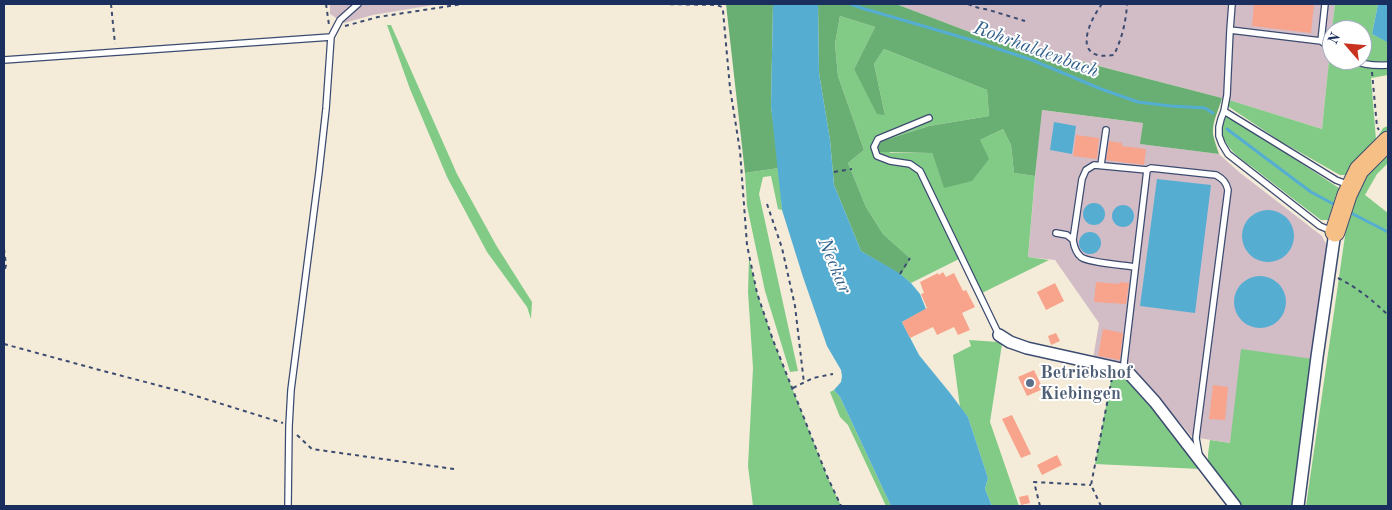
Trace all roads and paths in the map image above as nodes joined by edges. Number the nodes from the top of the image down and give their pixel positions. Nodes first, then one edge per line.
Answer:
1 (111, 4) edge
2 (326, 4) edge
3 (358, 4) edge
4 (463, 4) edge
5 (662, 4) edge
6 (968, 4) edge
7 (1102, 4) edge
8 (1127, 4) edge
9 (1232, 4) edge
10 (1325, 4) edge
11 (722, 6) edge
12 (1025, 22) dead end
13 (1230, 30) junction
14 (331, 37) junction
15 (1321, 41) joint
16 (115, 52) junction
17 (4, 60) edge
18 (1388, 65) edge
19 (1373, 66) joint
20 (1224, 111) junction
21 (930, 118) dead end
22 (1106, 130) dead end
23 (1387, 142) edge
24 (1101, 165) junction
25 (852, 169) dead end
26 (1147, 170) junction
27 (834, 172) dead end
28 (1349, 191) junction
29 (767, 204) dead end
30 (1337, 227) junction
31 (1056, 233) dead end
32 (1073, 240) junction
33 (4, 249) edge
34 (910, 258) dead end
35 (1135, 267) junction
36 (4, 273) edge
37 (1329, 273) junction
38 (900, 274) dead end
39 (1388, 315) edge
40 (999, 336) joint
41 (4, 344) edge
42 (1114, 366) junction
43 (1126, 370) junction
44 (833, 374) dead end
45 (804, 383) junction
46 (793, 388) junction
47 (289, 426) junction
48 (1200, 461) junction
49 (454, 469) dead end
50 (1091, 485) junction
51 (288, 506) edge
52 (841, 506) edge
53 (1040, 506) edge
54 (1101, 506) edge
55 (1235, 506) edge
56 (1298, 506) edge

1 - 16 path
2 - 14 path
3 - 14 lane
4 - 14 path
5 - 11 path
6 - 12 path
7 - 8 path
9 - 13 lane
10 - 15 lane
11 - 46 path
13 - 15 lane
13 - 20 lane
14 - 16 lane
14 - 47 lane
16 - 17 lane
18 - 19 lane
19 - 23 path
20 - 28 lane
20 - 30 lane
21 - 40 lane
22 - 24 lane
23 - 28 main road
24 - 26 lane
24 - 32 lane
25 - 27 path
26 - 35 lane
26 - 48 lane
28 - 30 main road
29 - 45 path
30 - 37 street
31 - 32 lane
32 - 35 lane
33 - 36 path
34 - 38 path
35 - 43 lane
37 - 39 path
37 - 56 street
40 - 42 street
41 - 47 path
42 - 43 street
42 - 50 path
43 - 48 street
44 - 45 path
45 - 46 path
46 - 52 path
47 - 49 path
47 - 51 lane
48 - 55 street
50 - 53 path
50 - 54 path

